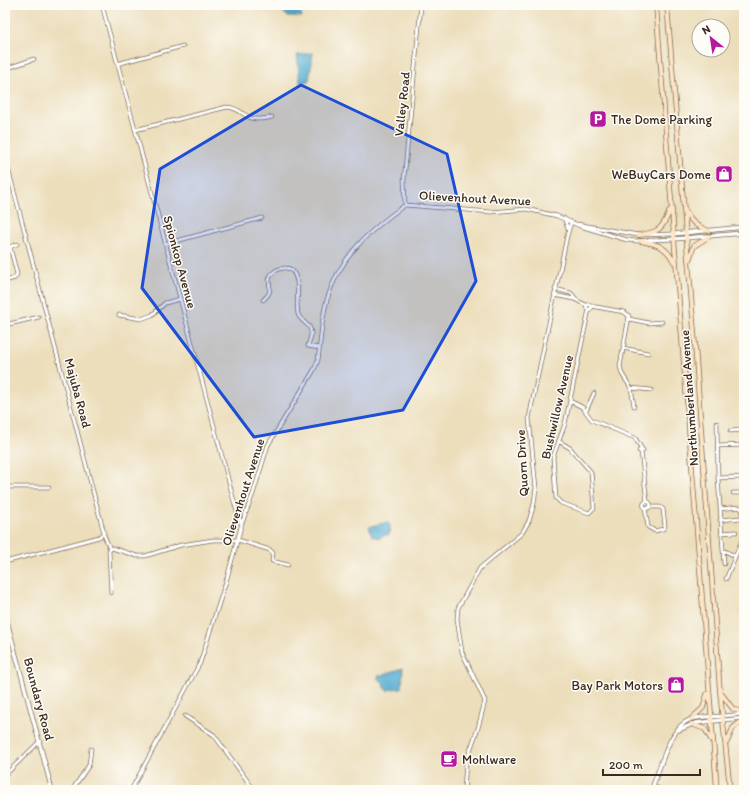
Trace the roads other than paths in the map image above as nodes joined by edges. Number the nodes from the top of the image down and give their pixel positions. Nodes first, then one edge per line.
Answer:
1 (102, 5) edge
2 (421, 5) edge
3 (656, 5) edge
4 (667, 5) edge
5 (183, 46) dead end
6 (34, 59) dead end
7 (118, 64) junction
8 (5, 69) edge
9 (272, 117) dead end
10 (135, 130) junction
11 (5, 157) edge
12 (683, 204) junction
13 (405, 205) junction
14 (671, 207) junction
15 (262, 218) dead end
16 (564, 218) junction
17 (571, 222) junction
18 (577, 224) junction
19 (744, 227) edge
20 (568, 229) junction
21 (709, 231) junction
22 (684, 233) junction
23 (744, 233) edge
24 (673, 234) junction
25 (638, 235) junction
26 (710, 236) junction
27 (685, 238) junction
28 (673, 240) junction
29 (640, 241) junction
30 (5, 243) edge
31 (17, 244) dead end
32 (165, 244) junction
33 (10, 247) junction
34 (676, 264) junction
35 (689, 267) junction
36 (5, 281) edge
37 (555, 290) junction
38 (554, 295) junction
39 (180, 299) junction
40 (263, 300) dead end
41 (577, 300) junction
42 (590, 308) junction
43 (119, 316) dead end
44 (39, 317) dead end
45 (629, 319) junction
46 (662, 322) dead end
47 (5, 325) edge
48 (319, 348) junction
49 (623, 348) junction
50 (648, 353) dead end
51 (631, 388) junction
52 (651, 390) dead end
53 (594, 393) dead end
54 (570, 401) junction
55 (634, 406) dead end
56 (586, 411) junction
57 (717, 424) dead end
58 (744, 430) edge
59 (730, 431) dead end
60 (560, 442) junction
61 (744, 445) edge
62 (717, 446) junction
63 (744, 476) edge
64 (718, 478) junction
65 (5, 487) edge
66 (49, 487) dead end
67 (744, 488) edge
68 (733, 493) dead end
69 (743, 493) edge
70 (646, 502) junction
71 (650, 507) junction
72 (645, 508) junction
73 (720, 509) junction
74 (720, 520) junction
75 (242, 523) junction
76 (736, 532) dead end
77 (721, 533) junction
78 (104, 535) junction
79 (744, 535) edge
80 (238, 540) junction
81 (110, 549) junction
82 (723, 550) junction
83 (735, 556) junction
84 (5, 562) edge
85 (724, 564) dead end
86 (288, 565) dead end
87 (726, 579) dead end
88 (111, 593) dead end
89 (5, 614) edge
90 (708, 689) junction
91 (720, 692) junction
92 (744, 714) edge
93 (185, 716) dead end
94 (723, 718) junction
95 (744, 718) edge
96 (711, 719) junction
97 (691, 722) junction
98 (40, 741) junction
99 (726, 744) junction
100 (714, 746) junction
101 (91, 749) dead end
102 (5, 775) edge
103 (653, 786) junction
104 (52, 790) edge
105 (72, 790) edge
106 (131, 790) edge
107 (254, 790) edge
108 (464, 790) edge
109 (651, 790) edge
110 (662, 790) edge
111 (717, 790) edge
112 (730, 790) edge

1 - 7 street, Spionkop Avenue
2 - 13 street, Valley Road
3 - 14 main road, Northumberland Avenue
4 - 12 main road, Northumberland Avenue
5 - 7 street
6 - 8 street
7 - 10 street, Spionkop Avenue
9 - 10 street
10 - 32 street, Spionkop Avenue
11 - 78 street, Majuba Road
12 - 21 main road
12 - 22 main road, Northumberland Avenue
13 - 16 street, Olievenhout Avenue
13 - 48 street, Olievenhout Avenue
14 - 24 main road, Northumberland Avenue
14 - 25 main road
15 - 32 street
16 - 17 street, Olievenhout Avenue
16 - 20 street
17 - 18 street, Olievenhout Avenue
17 - 20 street, Quorn Drive
18 - 25 street, Olievenhout Avenue
18 - 29 street, Olievenhout Avenue
19 - 21 street, Olievenhout Avenue
20 - 37 street, Quorn Drive
21 - 22 street, Olievenhout Avenue
22 - 24 street, Olievenhout Avenue
22 - 27 main road, Northumberland Avenue
23 - 26 street, Olievenhout Avenue
24 - 25 street, Olievenhout Avenue
24 - 28 main road, Northumberland Avenue
26 - 27 street, Olievenhout Avenue
26 - 35 main road
27 - 28 street, Olievenhout Avenue
27 - 35 main road, Northumberland Avenue
28 - 29 street, Olievenhout Avenue
28 - 34 main road, Northumberland Avenue
29 - 34 main road
30 - 33 street
31 - 33 street
32 - 39 street, Spionkop Avenue
33 - 36 street
34 - 90 main road, Northumberland Avenue
35 - 91 main road, Northumberland Avenue
37 - 38 street, Quorn Drive
37 - 41 street
38 - 41 street
38 - 108 street, Quorn Drive
39 - 43 street
39 - 75 street, Spionkop Avenue
40 - 48 street
41 - 42 street
42 - 45 street
42 - 54 street, Bushwillow Avenue
44 - 47 street
45 - 46 street
45 - 49 street
48 - 75 street, Olievenhout Avenue
49 - 50 street
49 - 51 street
51 - 52 street
51 - 55 street
53 - 56 street
54 - 56 street
54 - 60 street, Bushwillow Avenue
56 - 70 street
57 - 62 street
58 - 59 street
60 - 60 street, Bushwillow Avenue
61 - 62 street
62 - 64 street
63 - 64 street
64 - 73 street
65 - 66 street
67 - 69 street
68 - 69 street
70 - 71 street
70 - 72 street
71 - 72 street
71 - 72 street
73 - 74 street
73 - 74 street
74 - 77 street
75 - 80 street, Olievenhout Avenue
76 - 77 street
77 - 82 street
78 - 81 street, Majuba Road
78 - 84 street
79 - 83 street
80 - 81 street
80 - 86 street
80 - 106 street, Olievenhout Avenue
81 - 88 street
82 - 83 street
82 - 85 street
83 - 87 street
89 - 98 street, Boundary Road
90 - 96 main road, Northumberland Avenue
90 - 97 main road
91 - 92 main road
91 - 94 main road, Northumberland Avenue
92 - 94 street
93 - 107 street
94 - 95 street
94 - 96 street
94 - 99 main road, Northumberland Avenue
95 - 99 main road
96 - 97 street
96 - 100 main road, Northumberland Avenue
97 - 100 main road
97 - 103 street
98 - 102 street
98 - 104 street, Boundary Road
99 - 112 main road, Northumberland Avenue
100 - 111 main road, Northumberland Avenue
101 - 105 street
103 - 109 street
103 - 110 street

